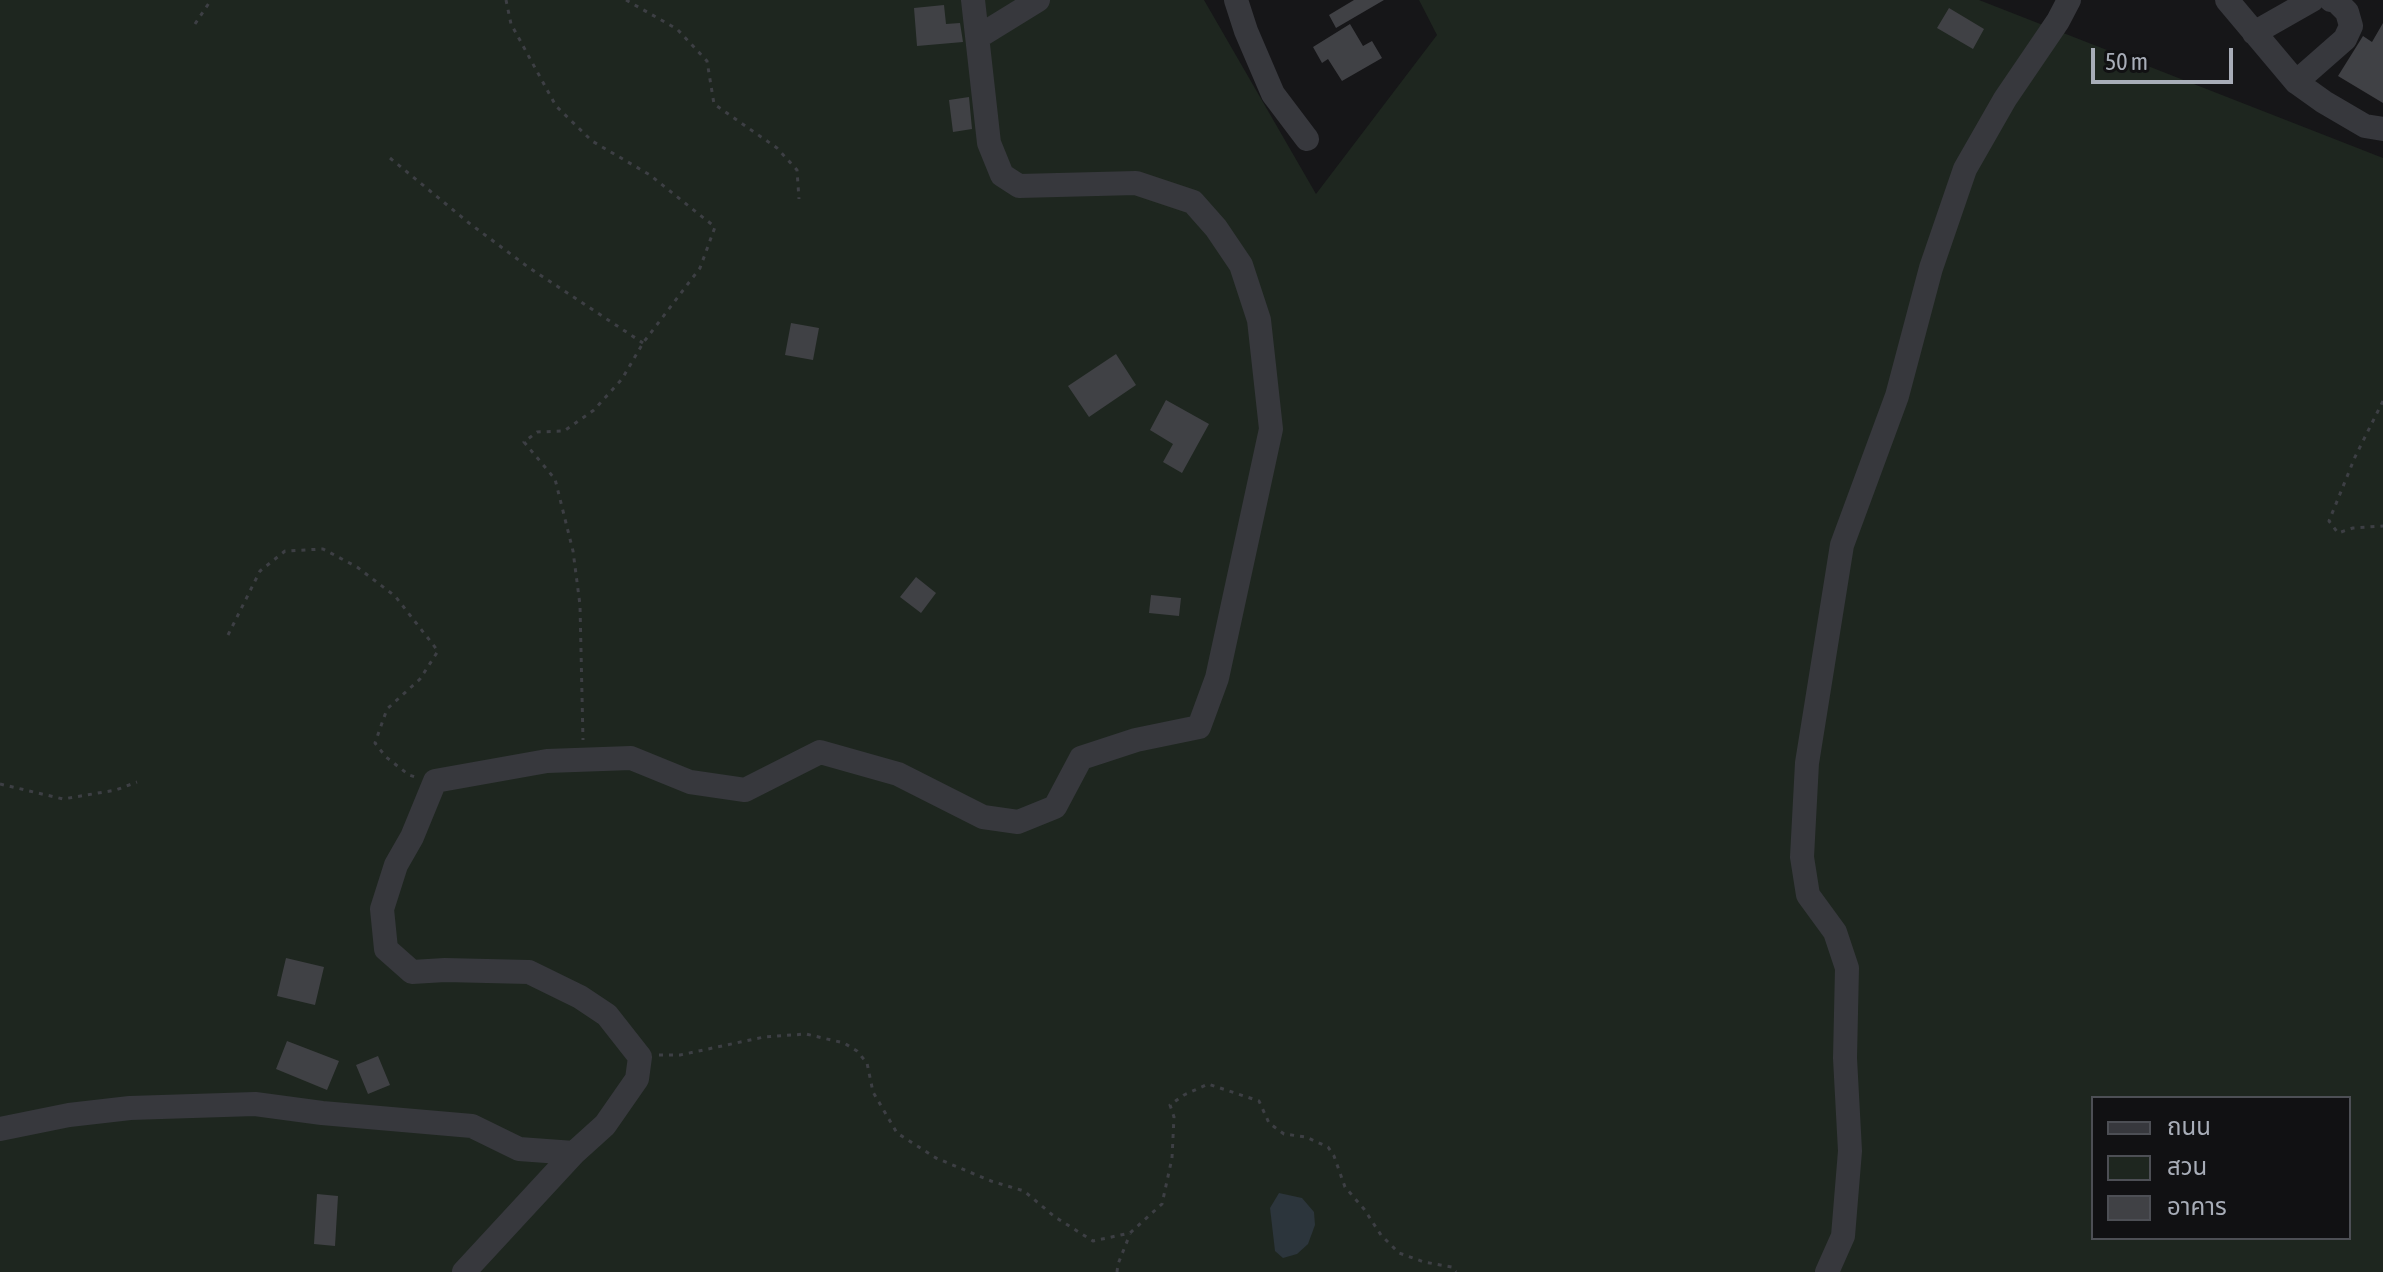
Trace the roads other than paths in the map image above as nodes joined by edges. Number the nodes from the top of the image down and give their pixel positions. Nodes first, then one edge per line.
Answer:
1 (973, 0) edge
2 (1038, 0) edge
3 (1236, 0) edge
4 (2069, 0) edge
5 (2227, 0) edge
6 (2312, 0) edge
7 (2331, 0) edge
8 (2254, 33) junction
9 (978, 37) junction
10 (2296, 82) junction
11 (2383, 129) edge
12 (1307, 139) dead end
13 (0, 1129) edge
14 (574, 1153) junction
15 (464, 1272) edge
16 (1827, 1272) edge

1 - 9 street
2 - 9 street
3 - 12 street
4 - 16 street
5 - 8 street
6 - 8 street
7 - 10 street
8 - 10 street
9 - 14 street
10 - 11 street
13 - 14 street
14 - 15 street

